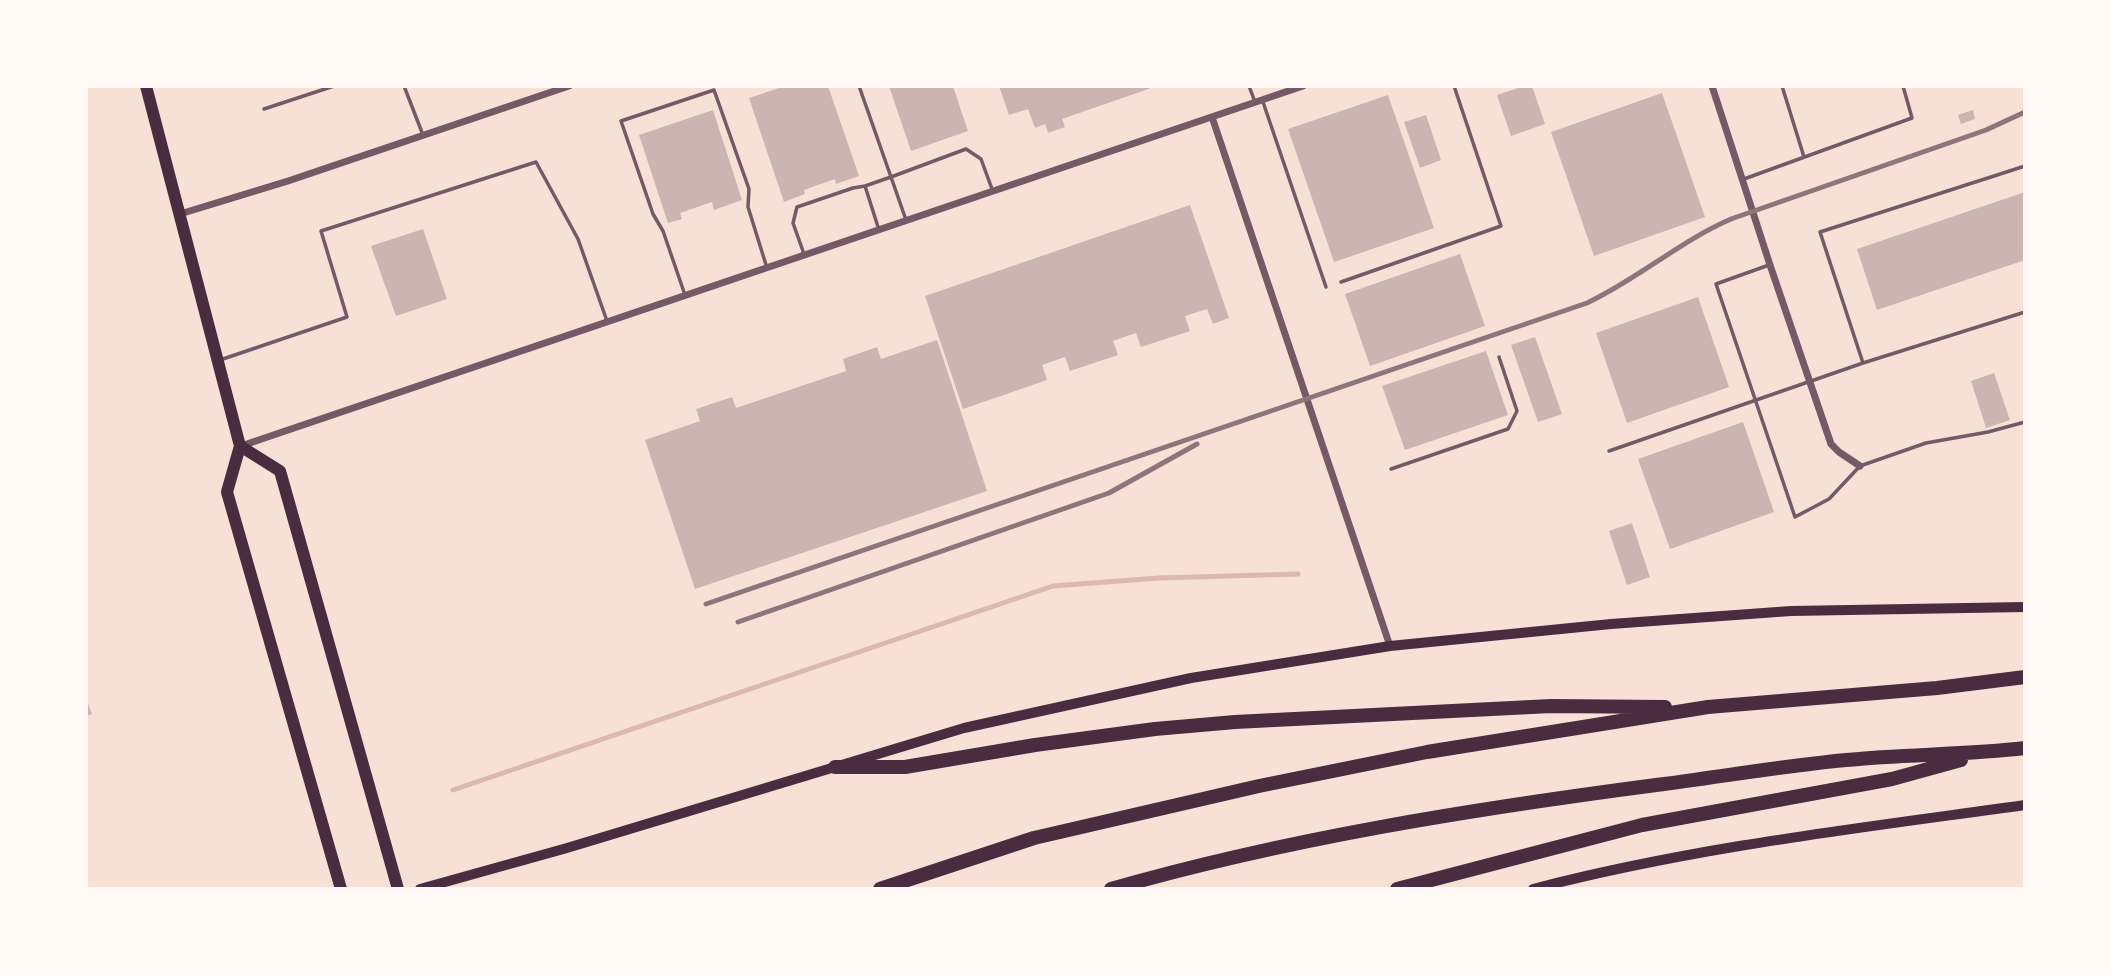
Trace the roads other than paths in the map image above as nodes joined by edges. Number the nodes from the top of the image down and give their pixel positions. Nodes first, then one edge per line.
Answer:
1 (146, 86) edge
2 (334, 86) edge
3 (404, 86) edge
4 (569, 86) edge
5 (859, 86) edge
6 (1249, 86) edge
7 (1303, 86) edge
8 (1454, 86) edge
9 (1712, 86) edge
10 (1782, 86) edge
11 (1903, 86) edge
12 (1258, 101) junction
13 (264, 109) dead end
14 (1212, 117) junction
15 (423, 135) junction
16 (1804, 157) junction
17 (2025, 166) edge
18 (891, 177) junction
19 (1742, 180) junction
20 (865, 186) junction
21 (993, 191) junction
22 (180, 214) junction
23 (906, 220) junction
24 (879, 229) junction
25 (804, 255) junction
26 (1770, 265) junction
27 (767, 268) junction
28 (1341, 282) dead end
29 (1326, 287) dead end
30 (685, 295) junction
31 (2025, 312) edge
32 (607, 321) junction
33 (1499, 357) dead end
34 (218, 360) junction
35 (1863, 363) junction
36 (1810, 382) junction
37 (1755, 400) junction
38 (2025, 422) edge
39 (240, 446) junction
40 (1609, 451) dead end
41 (1860, 467) junction
42 (1391, 469) dead end
43 (2025, 607) edge
44 (1390, 646) junction
45 (2025, 677) edge
46 (1708, 707) junction
47 (2025, 748) edge
48 (1988, 752) junction
49 (835, 767) junction
50 (2025, 806) edge
51 (341, 889) edge
52 (398, 889) edge
53 (420, 889) edge
54 (880, 889) edge
55 (1111, 889) edge
56 (1397, 889) edge
57 (1533, 889) edge

1 - 22 main road
2 - 13 lane
3 - 15 lane
4 - 15 street
5 - 18 lane
6 - 12 lane
7 - 12 street
8 - 28 lane
9 - 19 street
10 - 16 lane
11 - 16 lane
12 - 14 street
12 - 29 lane
14 - 21 street
14 - 44 street
15 - 22 street
16 - 19 lane
17 - 35 lane
18 - 20 lane
18 - 21 lane
18 - 23 lane
19 - 26 street
20 - 24 lane
20 - 25 lane
21 - 23 street
22 - 34 main road
23 - 24 street
24 - 25 street
25 - 27 street
26 - 36 street
26 - 37 lane
27 - 30 street
27 - 30 lane
30 - 32 street
31 - 35 lane
32 - 34 lane
32 - 39 street
33 - 42 lane
34 - 39 main road
35 - 36 lane
36 - 37 lane
36 - 41 street
37 - 40 lane
37 - 41 lane
38 - 41 lane
39 - 51 main road
39 - 52 main road
43 - 44 main road
44 - 49 main road
45 - 46 highway
46 - 49 highway
46 - 54 highway
47 - 48 highway
48 - 55 highway
48 - 56 highway
49 - 53 main road
50 - 57 main road

